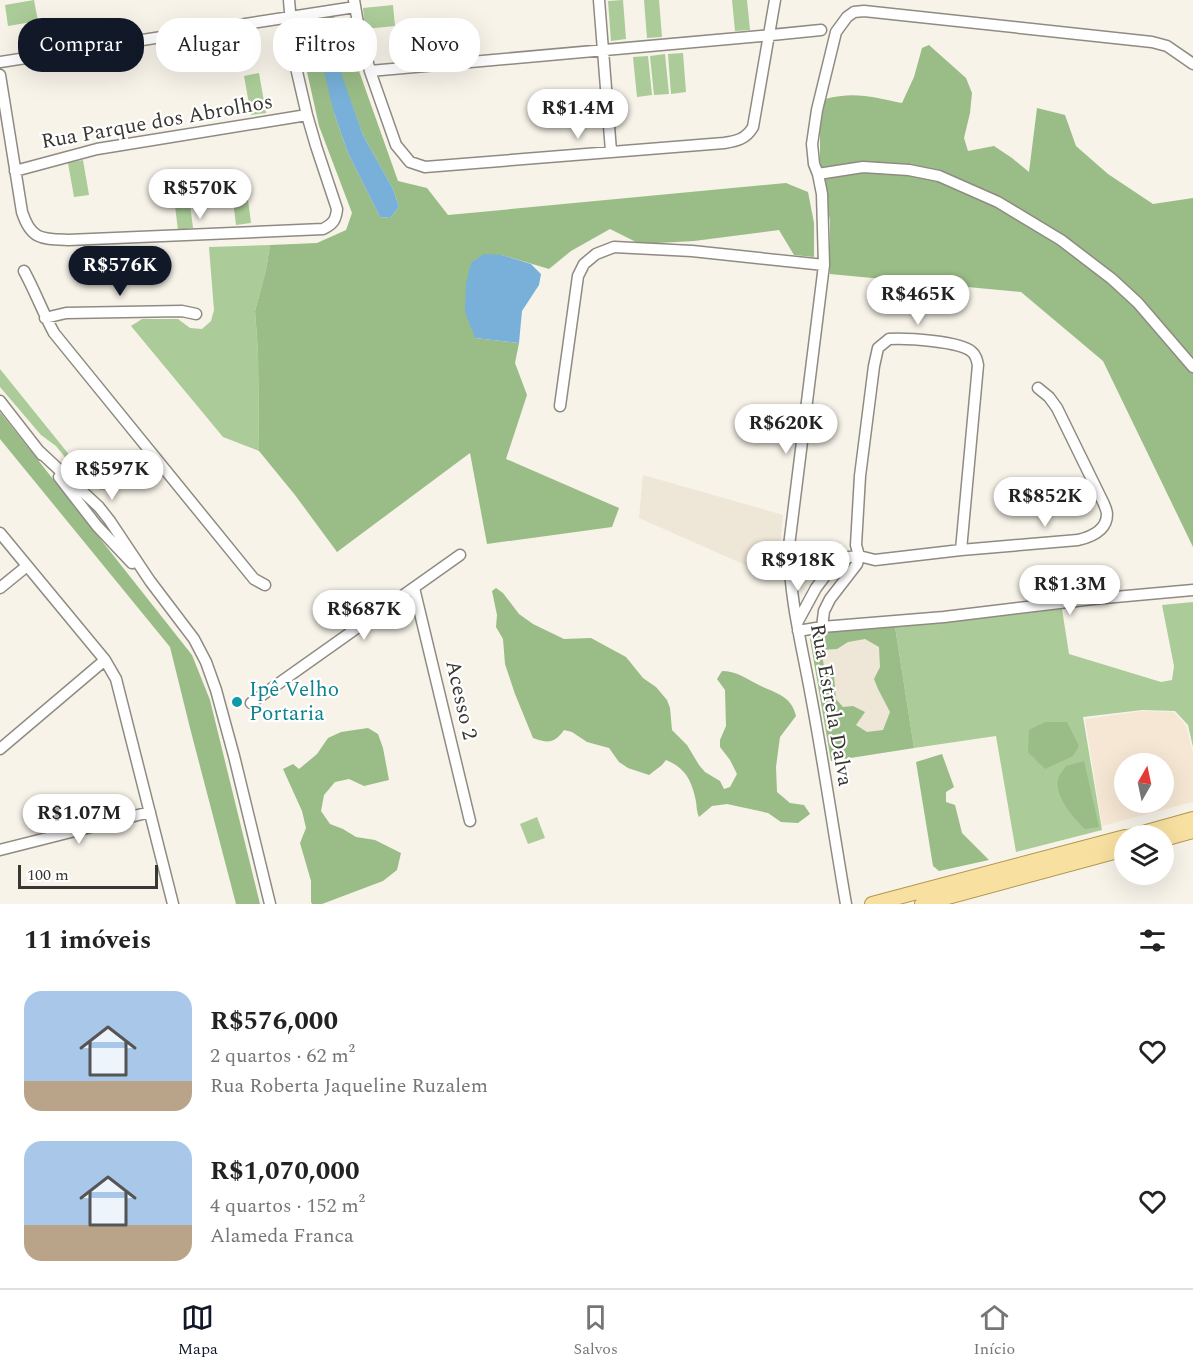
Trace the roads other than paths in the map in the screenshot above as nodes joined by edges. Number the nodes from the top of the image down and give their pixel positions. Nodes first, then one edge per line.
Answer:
1 (289, 0) edge
2 (599, 0) edge
3 (775, 0) edge
4 (354, 3) edge
5 (290, 16) junction
6 (358, 18) edge
7 (821, 30) dead end
8 (770, 36) junction
9 (603, 50) junction
10 (0, 62) edge
11 (1193, 64) edge
12 (377, 69) edge
13 (371, 72) edge
14 (0, 75) edge
15 (307, 115) junction
16 (611, 151) junction
17 (15, 171) junction
18 (818, 174) junction
19 (824, 265) junction
20 (24, 272) dead end
21 (196, 314) dead end
22 (45, 318) junction
23 (1193, 367) edge
24 (1038, 388) dead end
25 (0, 401) edge
26 (560, 406) dead end
27 (0, 533) edge
28 (961, 550) junction
29 (460, 555) dead end
30 (859, 556) junction
31 (27, 566) junction
32 (265, 585) dead end
33 (0, 588) edge
34 (414, 588) junction
35 (1193, 590) edge
36 (798, 627) junction
37 (822, 627) junction
38 (105, 660) junction
39 (251, 703) dead end
40 (0, 749) edge
41 (150, 812) junction
42 (1193, 819) edge
43 (470, 821) dead end
44 (1171, 825) edge
45 (1193, 831) edge
46 (1174, 836) edge
47 (1114, 840) edge
48 (0, 850) edge
49 (1114, 852) edge
50 (173, 904) edge
51 (270, 904) edge
52 (846, 904) edge
53 (872, 904) edge
54 (922, 904) edge

1 - 5 street
2 - 9 street
3 - 8 street
4 - 5 street
4 - 6 street
5 - 10 street
5 - 15 street
7 - 8 street
8 - 9 street
8 - 16 street
9 - 12 street
9 - 16 street
11 - 18 street, Rua Estrela Dalva
13 - 16 street
14 - 17 street
15 - 17 street, Rua Parque dos Abrolhos
15 - 17 street
18 - 19 street, Rua Estrela Dalva
18 - 23 street
19 - 26 street
19 - 36 street, Rua Estrela Dalva
20 - 22 street
21 - 22 street
22 - 32 street
24 - 28 street
25 - 51 street
27 - 31 street
28 - 30 street
28 - 30 street
29 - 34 street
30 - 36 street
30 - 37 street
31 - 33 street
31 - 38 street
34 - 39 street
34 - 43 street, Acesso 2
35 - 37 street
36 - 37 street
36 - 52 street, Rua Estrela Dalva
38 - 40 street
38 - 41 street
41 - 48 street
41 - 50 street
42 - 44 main road
45 - 46 main road
47 - 53 main road
49 - 54 main road

